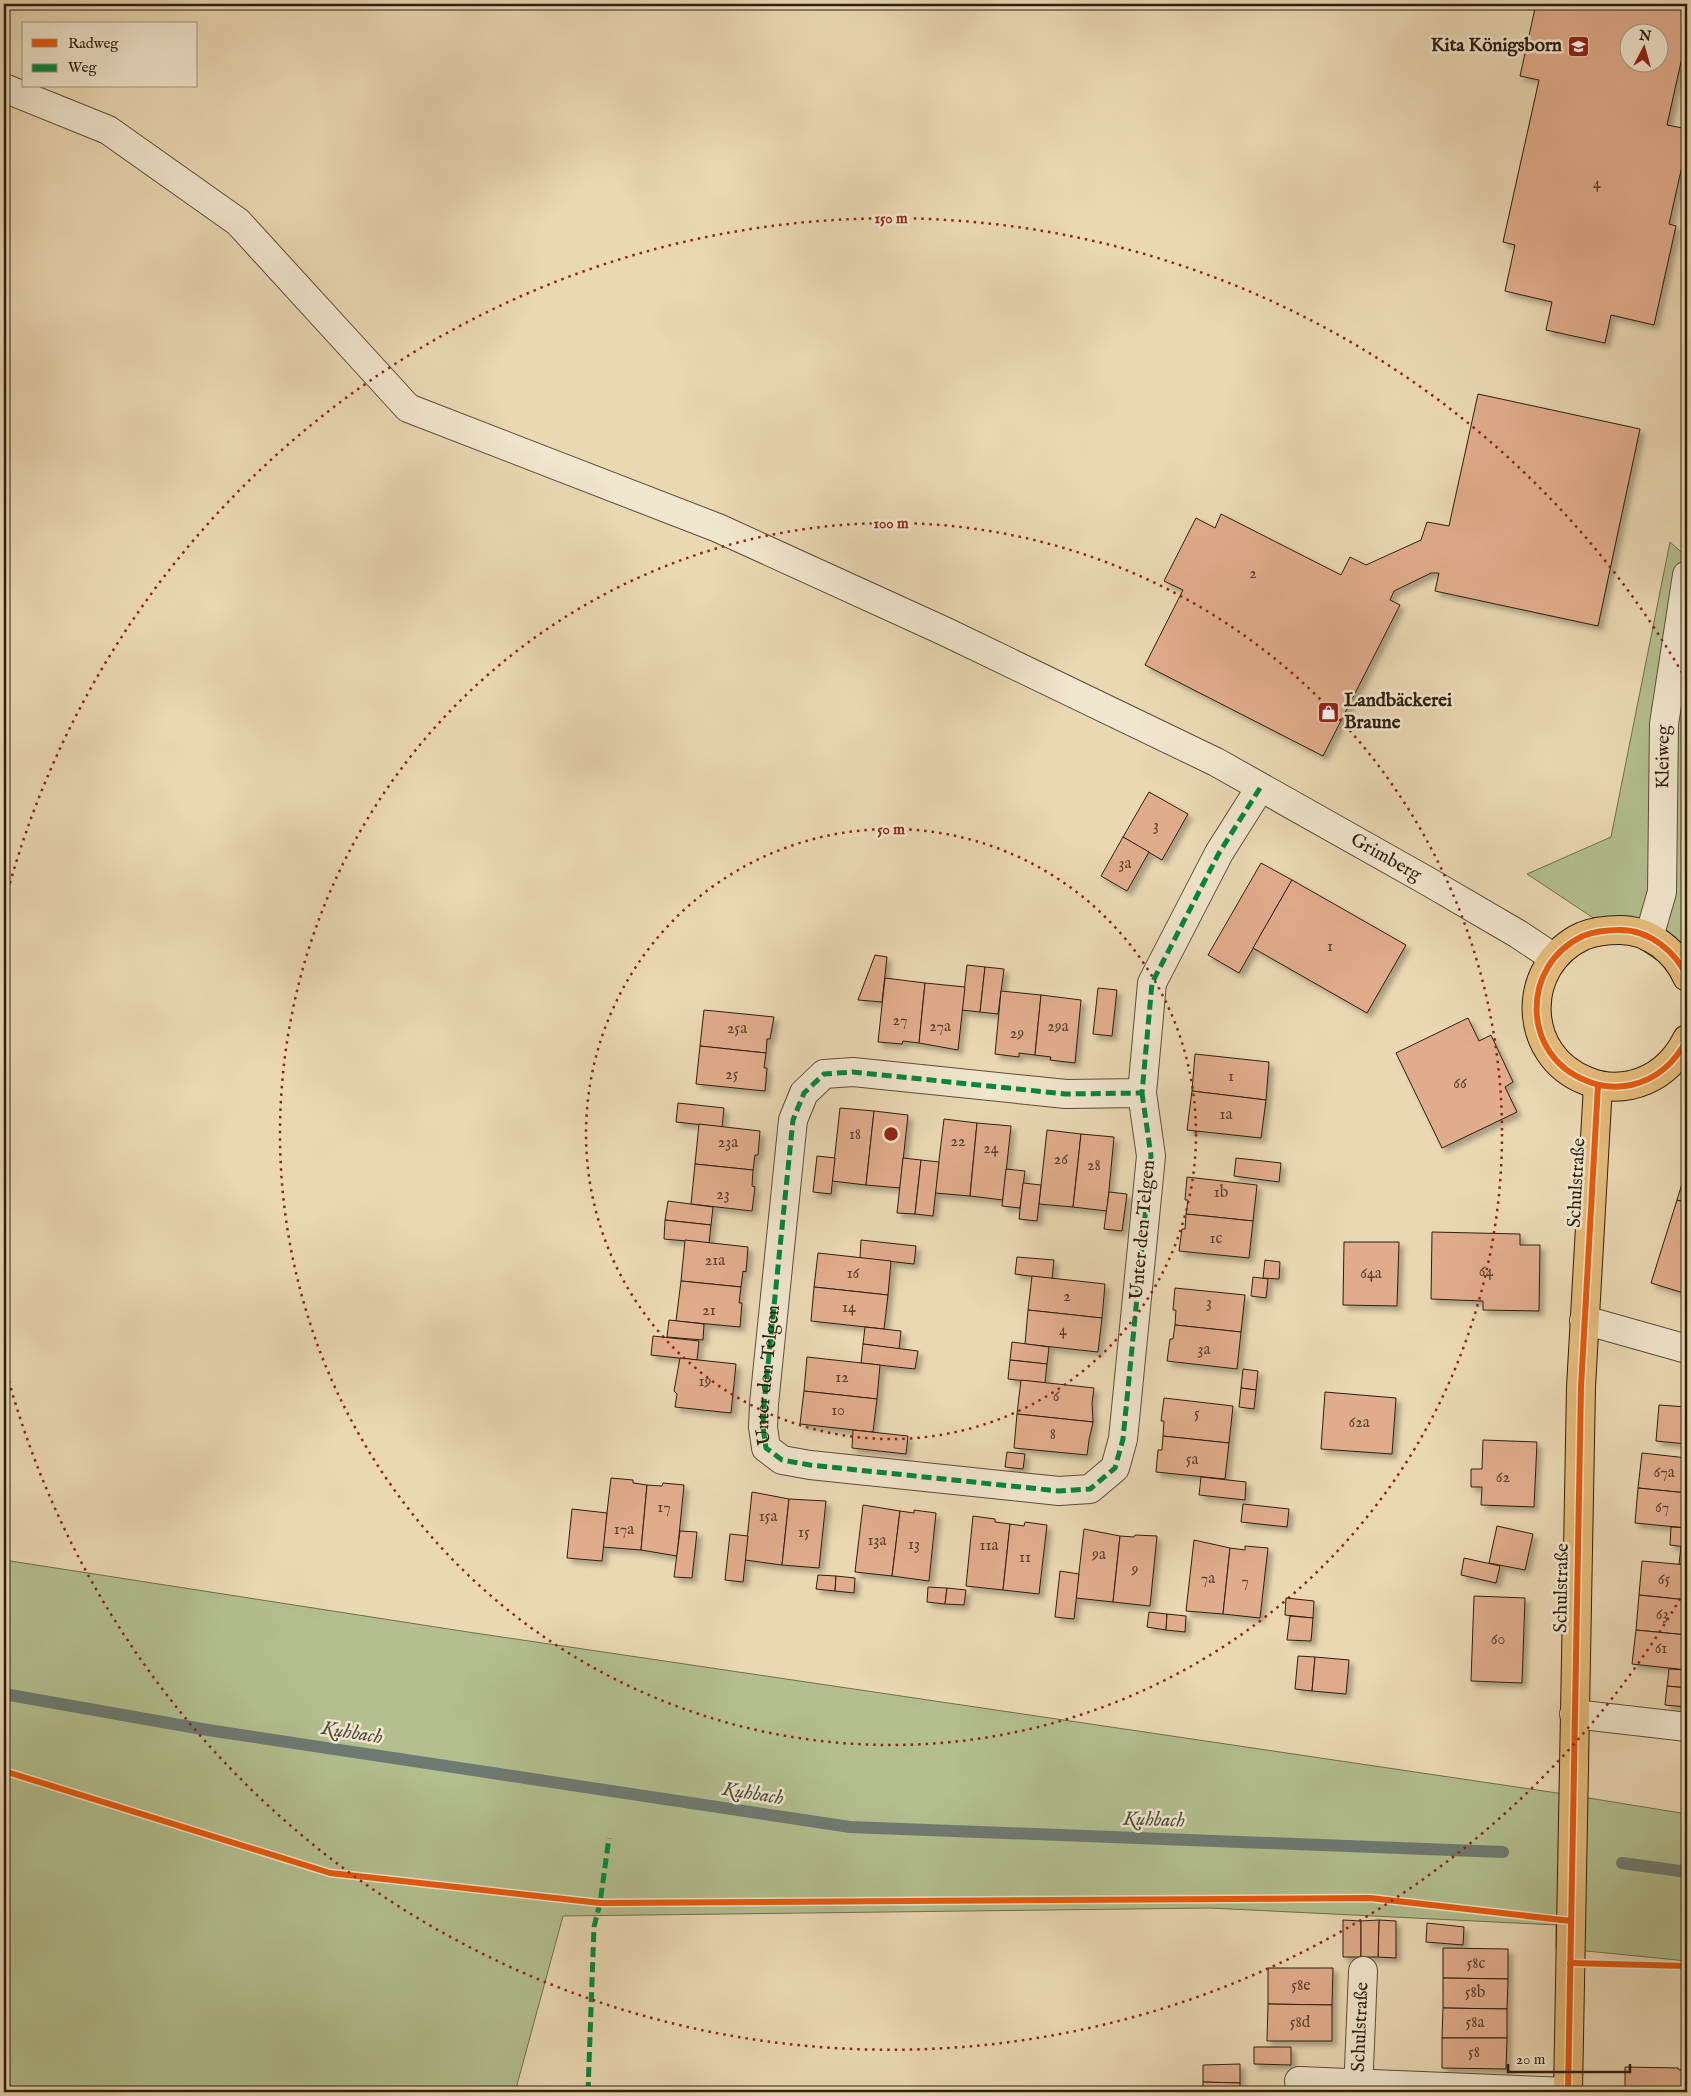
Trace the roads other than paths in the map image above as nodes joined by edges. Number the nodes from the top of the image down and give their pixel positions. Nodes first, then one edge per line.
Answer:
1 (4, 88) edge
2 (1687, 575) edge
3 (1260, 788) junction
4 (1649, 937) junction
5 (1554, 958) junction
6 (1687, 977) edge
7 (1687, 1039) edge
8 (1598, 1085) junction
9 (1142, 1094) junction
10 (1584, 1320) junction
11 (1687, 1349) edge
12 (1574, 1714) junction
13 (1687, 1727) edge
14 (1363, 1971) dead end
15 (1299, 2082) dead end
16 (1358, 2088) edge
17 (1568, 2092) edge

1 - 3 street, Grimberg
2 - 4 street, Kleiweg
3 - 5 street, Grimberg
3 - 9 street, Unter den Telgen
4 - 5 main road
4 - 6 main road
5 - 8 main road
7 - 8 main road
8 - 10 main road, Schulstraße
9 - 9 street, Unter den Telgen
10 - 11 street
10 - 12 main road, Schulstraße
12 - 13 street
12 - 17 main road, Schulstraße
14 - 16 street, Schulstraße
15 - 16 street, Schulstraße
16 - 17 street, Schulstraße

